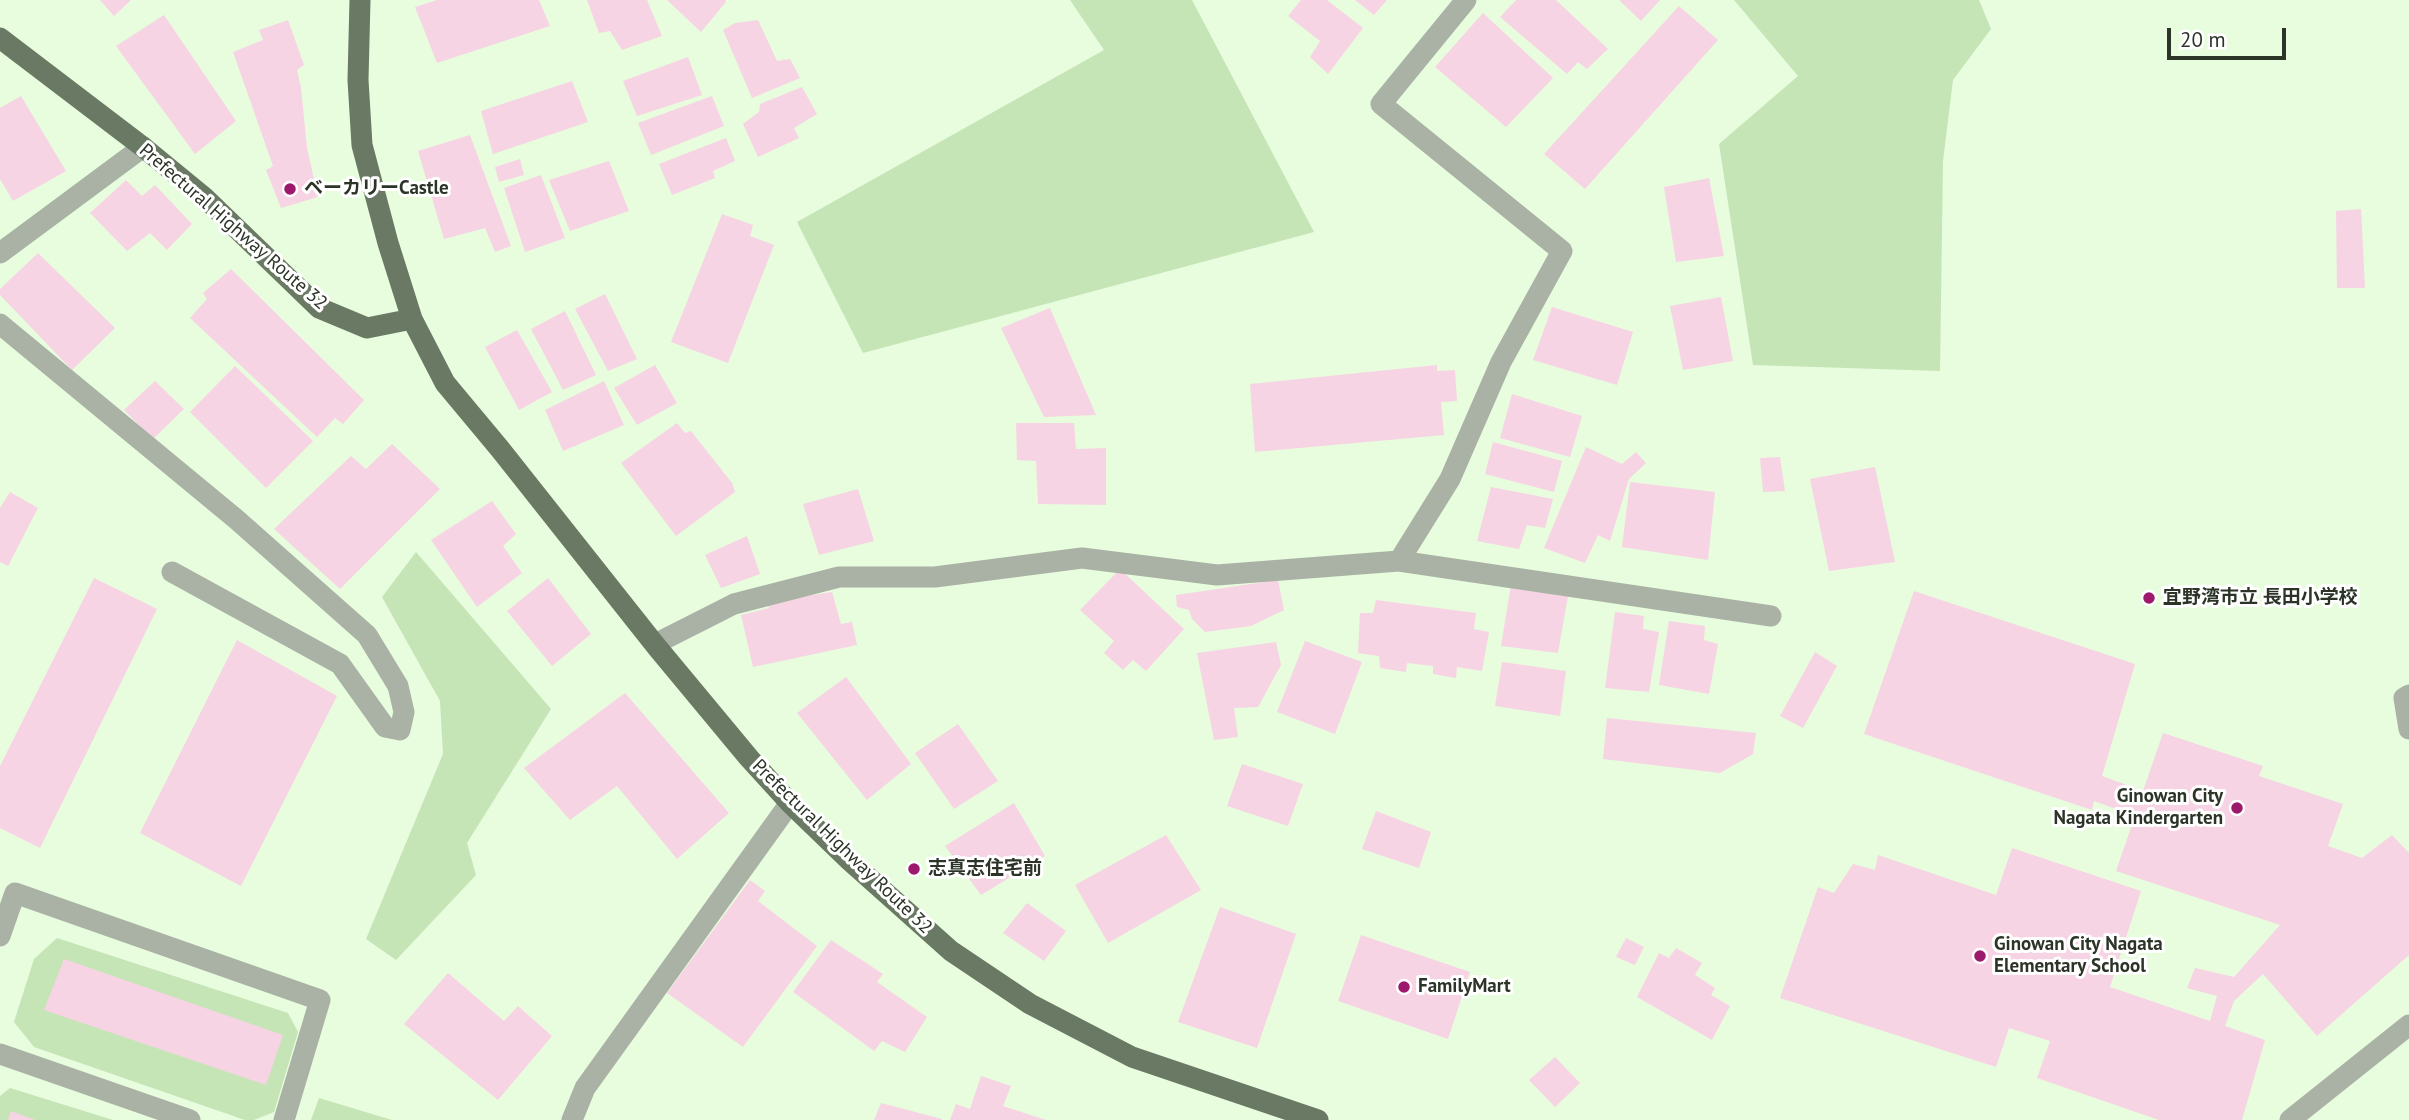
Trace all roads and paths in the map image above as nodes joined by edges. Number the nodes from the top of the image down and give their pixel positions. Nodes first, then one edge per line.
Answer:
1 (360, 0) edge
2 (1466, 0) edge
3 (0, 38) edge
4 (143, 147) junction
5 (0, 253) edge
6 (412, 319) junction
7 (0, 324) edge
8 (1399, 561) junction
9 (172, 572) dead end
10 (1771, 616) dead end
11 (655, 644) junction
12 (2409, 695) edge
13 (2409, 729) edge
14 (790, 803) junction
15 (0, 936) edge
16 (2409, 1025) edge
17 (0, 1054) edge
18 (190, 1120) edge
19 (284, 1120) edge
20 (572, 1120) edge
21 (1318, 1120) edge
22 (2290, 1120) edge

1 - 6 main road, Prefectural Highway Route 32
2 - 8 street
3 - 4 main road, Prefectural Highway Route 32
4 - 5 street
4 - 6 main road, Prefectural Highway Route 32
6 - 11 main road, Prefectural Highway Route 32
7 - 9 street
8 - 10 street
8 - 11 street
11 - 14 main road, Prefectural Highway Route 32
12 - 13 street
14 - 20 street
14 - 21 main road, Prefectural Highway Route 32
15 - 19 street
16 - 22 street
17 - 18 street

